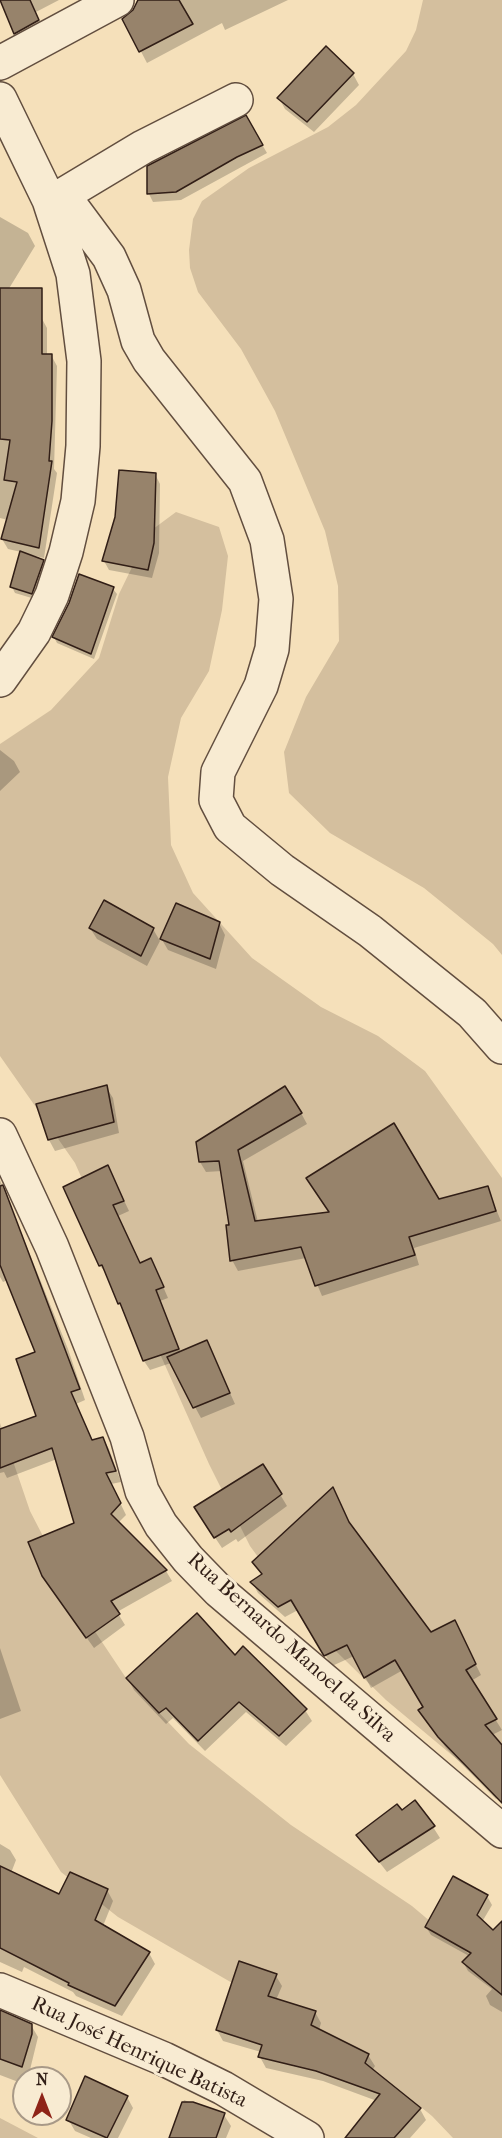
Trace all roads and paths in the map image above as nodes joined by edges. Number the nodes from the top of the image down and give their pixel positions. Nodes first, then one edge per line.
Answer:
1 (117, 0) edge
2 (0, 63) edge
3 (0, 99) edge
4 (236, 100) dead end
5 (56, 197) junction
6 (0, 680) edge
7 (502, 1047) edge
8 (0, 1135) edge
9 (502, 1831) edge
10 (0, 1990) edge
11 (307, 2138) edge

1 - 2 street
3 - 5 street
4 - 5 street
5 - 6 street
5 - 7 street
8 - 9 street, Rua Bernardo Manoel da Silva
10 - 11 street, Rua José Henrique Batista

